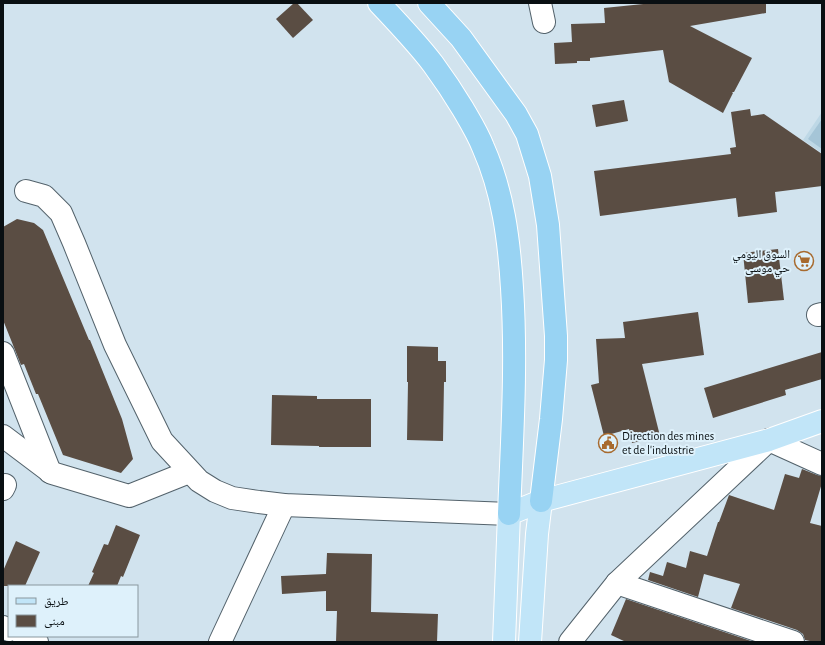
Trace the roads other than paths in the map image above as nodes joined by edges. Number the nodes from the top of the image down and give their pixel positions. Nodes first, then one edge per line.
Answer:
1 (379, 3) edge
2 (429, 3) edge
3 (26, 191) dead end
4 (3, 353) edge
5 (822, 421) edge
6 (3, 436) edge
7 (769, 440) junction
8 (822, 464) edge
9 (50, 472) junction
10 (189, 472) junction
11 (541, 501) junction
12 (284, 505) junction
13 (509, 514) junction
14 (617, 584) junction
15 (25, 637) edge
16 (37, 642) edge
17 (220, 642) edge
18 (504, 642) edge
19 (530, 642) edge
20 (570, 642) edge
21 (793, 642) edge

1 - 13 highway
2 - 11 highway
3 - 10 street
4 - 9 street
5 - 7 main road
6 - 9 street
7 - 8 street
7 - 11 main road
7 - 14 street
9 - 10 street
10 - 12 street
11 - 13 main road
11 - 19 main road
12 - 13 street
12 - 17 street
13 - 18 main road
14 - 20 street
14 - 21 street
15 - 16 street

